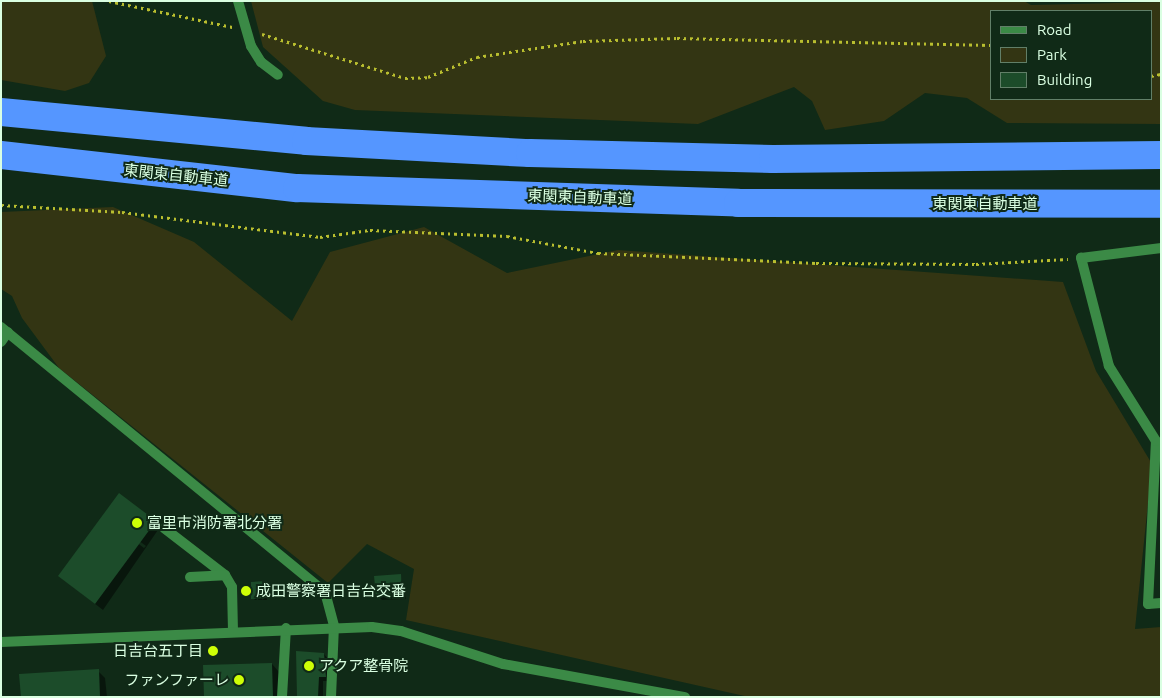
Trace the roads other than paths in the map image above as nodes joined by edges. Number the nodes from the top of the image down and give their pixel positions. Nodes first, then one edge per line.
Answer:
1 (238, 1) edge
2 (278, 75) dead end
3 (1, 112) edge
4 (1, 155) edge
5 (1161, 155) edge
6 (1161, 204) edge
7 (1161, 248) edge
8 (5, 329) edge
9 (1, 342) edge
10 (164, 528) dead end
11 (225, 575) junction
12 (190, 578) dead end
13 (1161, 604) edge
14 (334, 626) junction
15 (286, 628) junction
16 (234, 630) junction
17 (1, 642) edge
18 (282, 697) edge
19 (331, 697) edge
20 (685, 697) edge

1 - 2 street
3 - 5 highway
4 - 6 highway, 東関東自動車道
7 - 13 street
8 - 9 street
8 - 14 street
10 - 11 street
11 - 12 street
11 - 16 street
14 - 15 street
14 - 19 street
14 - 20 street
15 - 16 street
15 - 18 street
16 - 17 street

